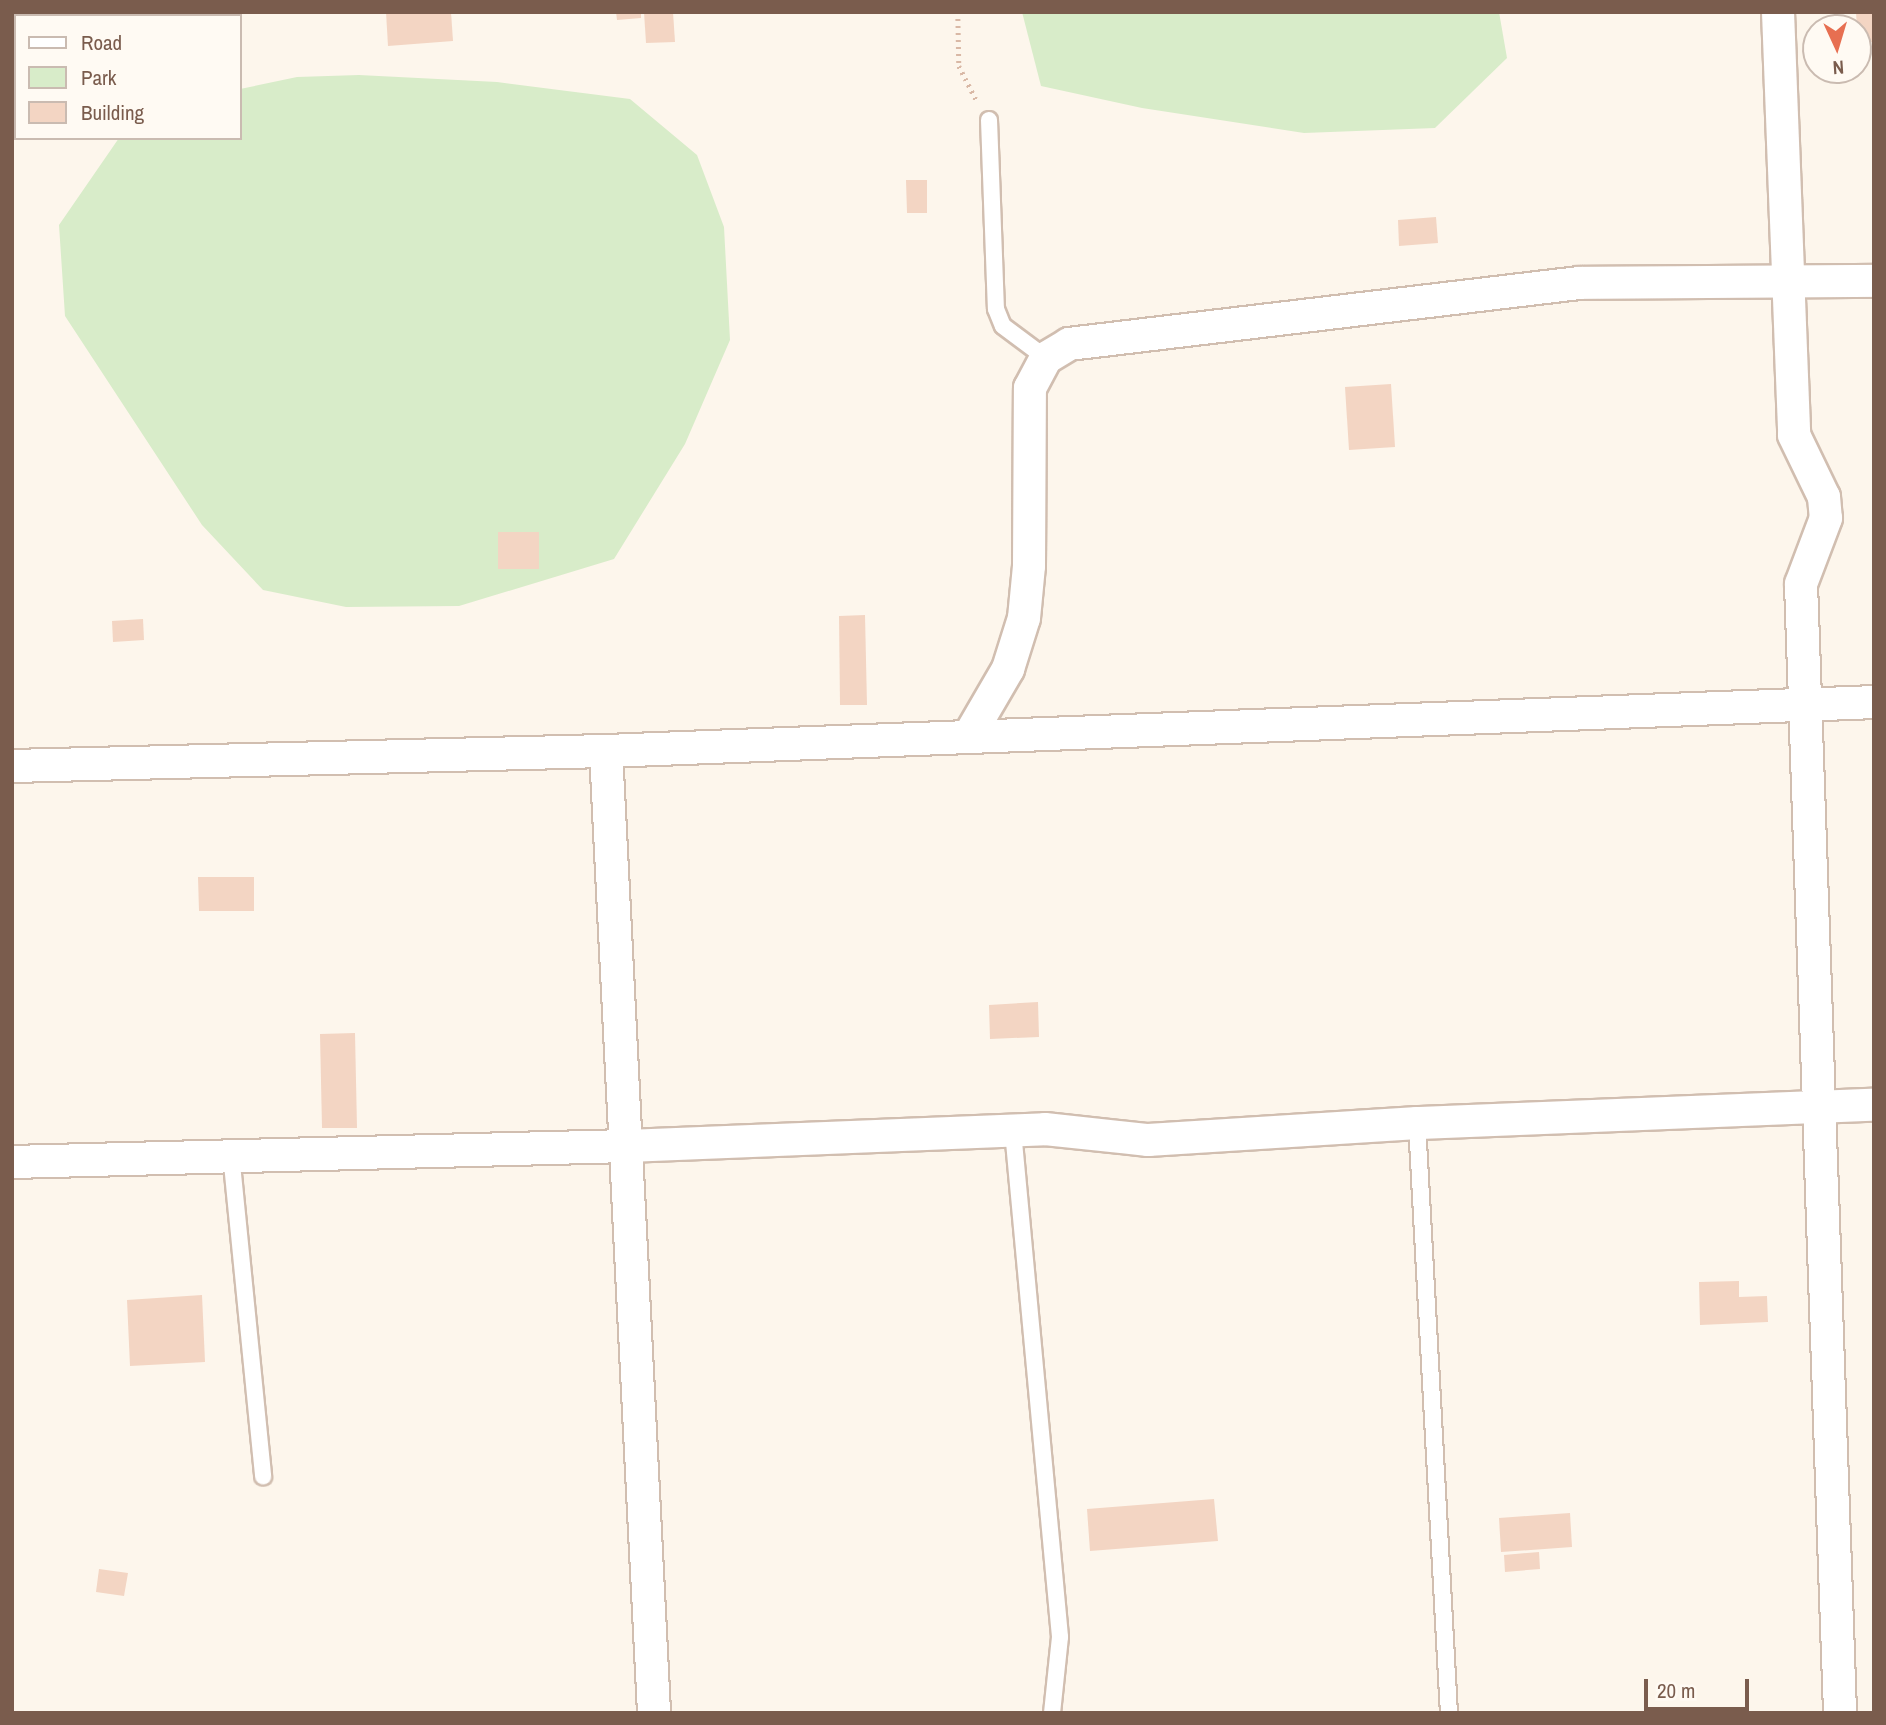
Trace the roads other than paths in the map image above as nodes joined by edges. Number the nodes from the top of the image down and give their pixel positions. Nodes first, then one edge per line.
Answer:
1 (1778, 12) edge
2 (989, 120) road end
3 (1874, 281) edge
4 (1785, 284) junction
5 (1046, 358) junction
6 (1874, 702) edge
7 (1808, 705) junction
8 (969, 736) junction
9 (606, 751) junction
10 (12, 766) edge
11 (1874, 1105) edge
12 (1818, 1107) junction
13 (1417, 1123) junction
14 (1013, 1131) junction
15 (627, 1146) junction
16 (231, 1154) junction
17 (12, 1162) edge
18 (263, 1476) dead end
19 (654, 1713) edge
20 (1052, 1713) edge
21 (1449, 1713) edge
22 (1840, 1713) edge

1 - 4 street
2 - 5 lane
3 - 4 street
4 - 5 street
4 - 7 street
5 - 8 street
6 - 7 street
7 - 8 street
7 - 12 street
8 - 9 street
9 - 10 street
9 - 15 street
11 - 12 street
12 - 13 street
12 - 22 street
13 - 14 street
13 - 21 lane
14 - 15 street
14 - 20 lane
15 - 16 street
15 - 19 street
16 - 17 street
16 - 18 lane

